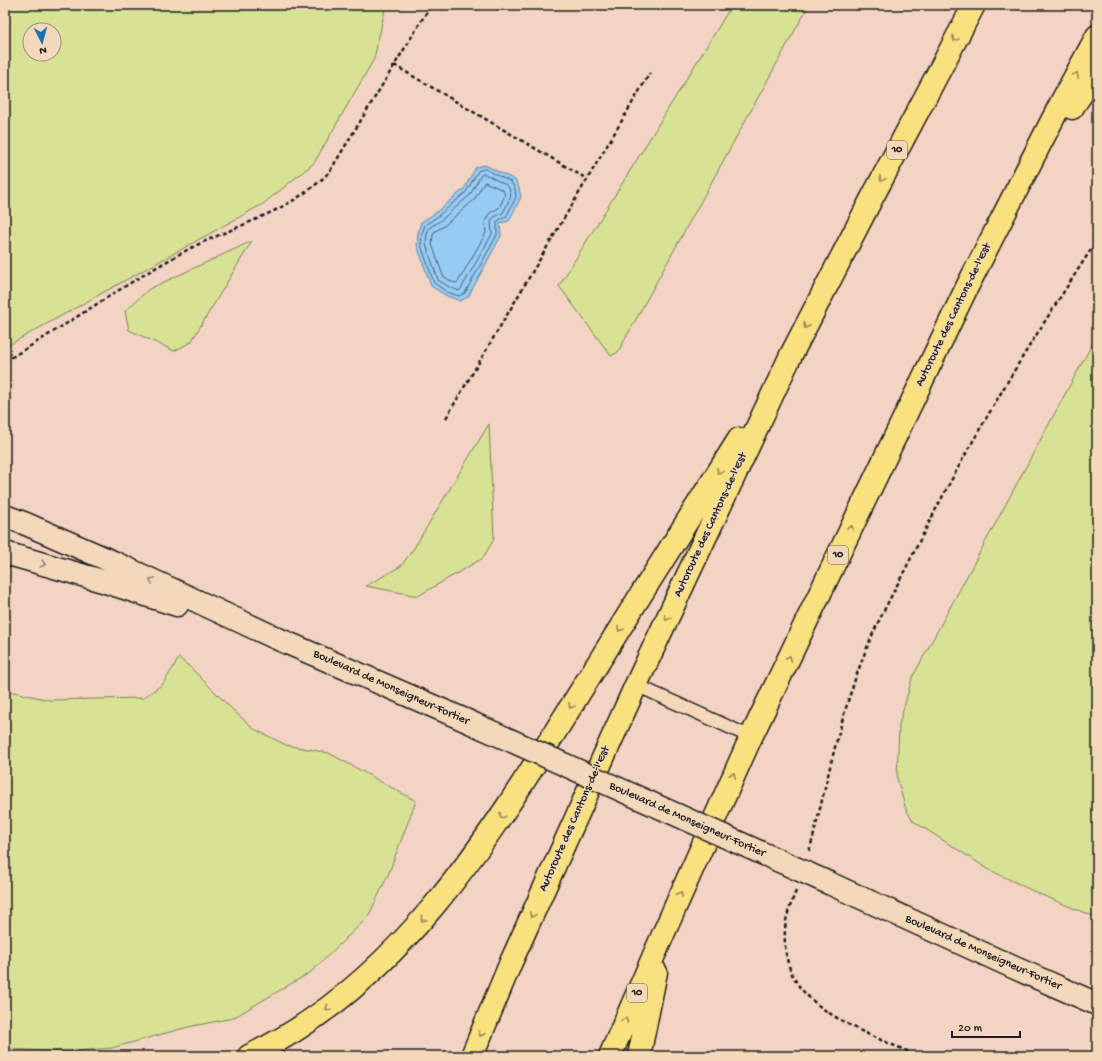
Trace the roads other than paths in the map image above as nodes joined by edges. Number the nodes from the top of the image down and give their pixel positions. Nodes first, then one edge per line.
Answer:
1 (974, 5) edge
2 (1097, 36) edge
3 (1097, 71) edge
4 (1019, 185) junction
5 (791, 355) junction
6 (5, 516) edge
7 (5, 553) edge
8 (276, 638) junction
9 (636, 685) junction
10 (751, 737) junction
11 (664, 930) junction
12 (1097, 1004) edge
13 (249, 1056) edge
14 (472, 1056) edge
15 (610, 1056) edge
16 (639, 1056) edge

1 -> 5 highway, Autoroute des Cantons-de-l'Est / 10
4 -> 2 highway, Autoroute des Cantons-de-l'Est / 10
3 - 4 highway
10 -> 4 highway, Autoroute des Cantons-de-l'Est / 10
5 -> 9 highway, Autoroute des Cantons-de-l'Est / 10
5 -> 13 highway
8 -> 6 main road, Boulevard de Monseigneur-Fortier
7 -> 8 main road, Boulevard de Monseigneur-Fortier
8 - 12 main road, Boulevard de Monseigneur-Fortier, bridge
9 - 10 lane
9 -> 14 highway, Autoroute des Cantons-de-l'Est / 10
11 -> 10 highway, Autoroute des Cantons-de-l'Est / 10
15 -> 11 highway, Autoroute des Cantons-de-l'Est / 10
11 - 16 highway

